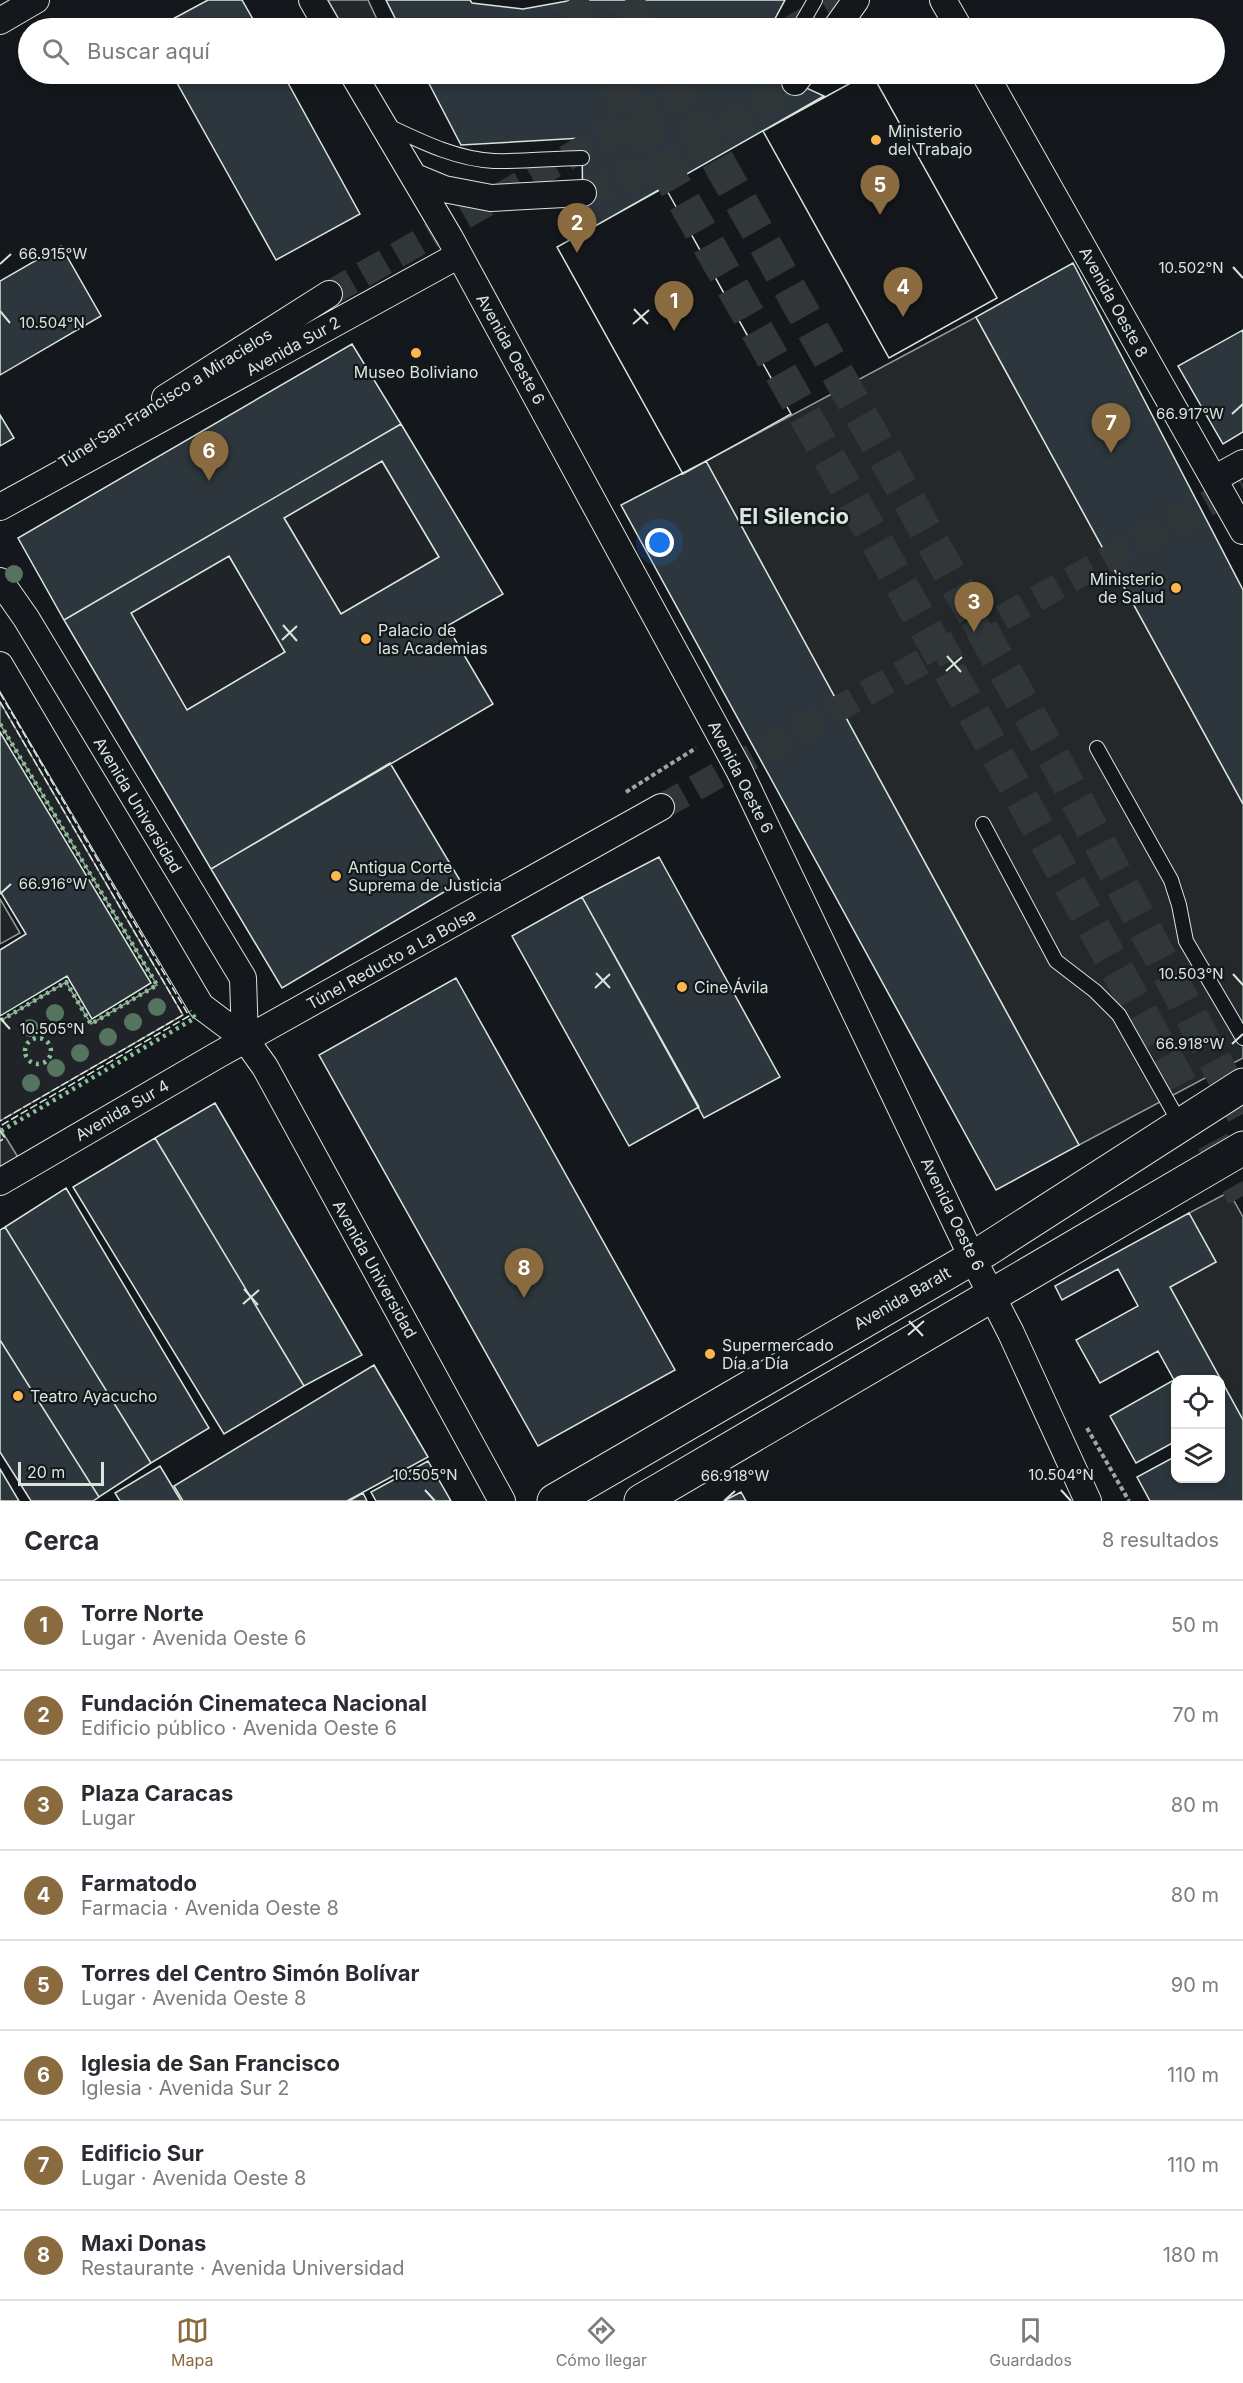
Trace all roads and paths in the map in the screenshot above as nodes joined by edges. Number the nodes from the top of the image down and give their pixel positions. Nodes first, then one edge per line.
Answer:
1 (36, 0) edge
2 (312, 0) edge
3 (815, 0) edge
4 (856, 0) edge
5 (943, 0) edge
6 (322, 18) edge
7 (805, 18) edge
8 (843, 18) edge
9 (953, 18) edge
10 (0, 21) edge
11 (359, 84) edge
12 (991, 84) edge
13 (384, 124) junction
14 (582, 158) dead end
15 (415, 177) junction
16 (583, 193) tunnel mouth
17 (459, 255) junction
18 (329, 294) tunnel mouth
19 (1243, 463) edge
20 (1214, 479) junction
21 (0, 505) edge
22 (1243, 531) edge
23 (0, 581) edge
24 (0, 664) edge
25 (1097, 748) dead end
26 (661, 807) tunnel mouth
27 (982, 824) dead end
28 (1243, 1038) edge
29 (245, 1039) junction
30 (1243, 1085) edge
31 (1181, 1125) junction
32 (1243, 1148) edge
33 (0, 1182) edge
34 (972, 1257) junction
35 (992, 1295) junction
36 (502, 1501) edge
37 (554, 1501) edge
38 (641, 1501) edge
39 (1088, 1501) edge

1 - 10 street
2 - 6 street
3 - 7 lane
4 - 8 street
5 - 9 street
11 - 13 street, Avenida Oeste 6
12 - 20 street, Avenida Oeste 8
13 - 14 lane
13 - 15 street, Avenida Oeste 6
15 - 16 street
15 - 17 street, Avenida Oeste 6
17 - 21 street, Avenida Sur 2
17 - 34 street, Avenida Oeste 6
18 - 21 street, Túnel San Francisco a Miracielos
19 - 20 street
20 - 22 street, Avenida Oeste 8
23 - 29 street, Avenida Universidad
24 - 29 street, Avenida Universidad
25 - 28 lane
26 - 29 street, Túnel Reducto a La Bolsa
27 - 31 lane
29 - 33 street, Avenida Sur 4
29 - 36 street, Avenida Universidad
30 - 31 main road, Avenida Baralt
31 - 34 main road, Avenida Baralt
32 - 35 main road
34 - 35 street, Avenida Oeste 6
34 - 37 main road, Avenida Baralt
35 - 38 main road
35 - 39 street, Avenida Oeste 6

